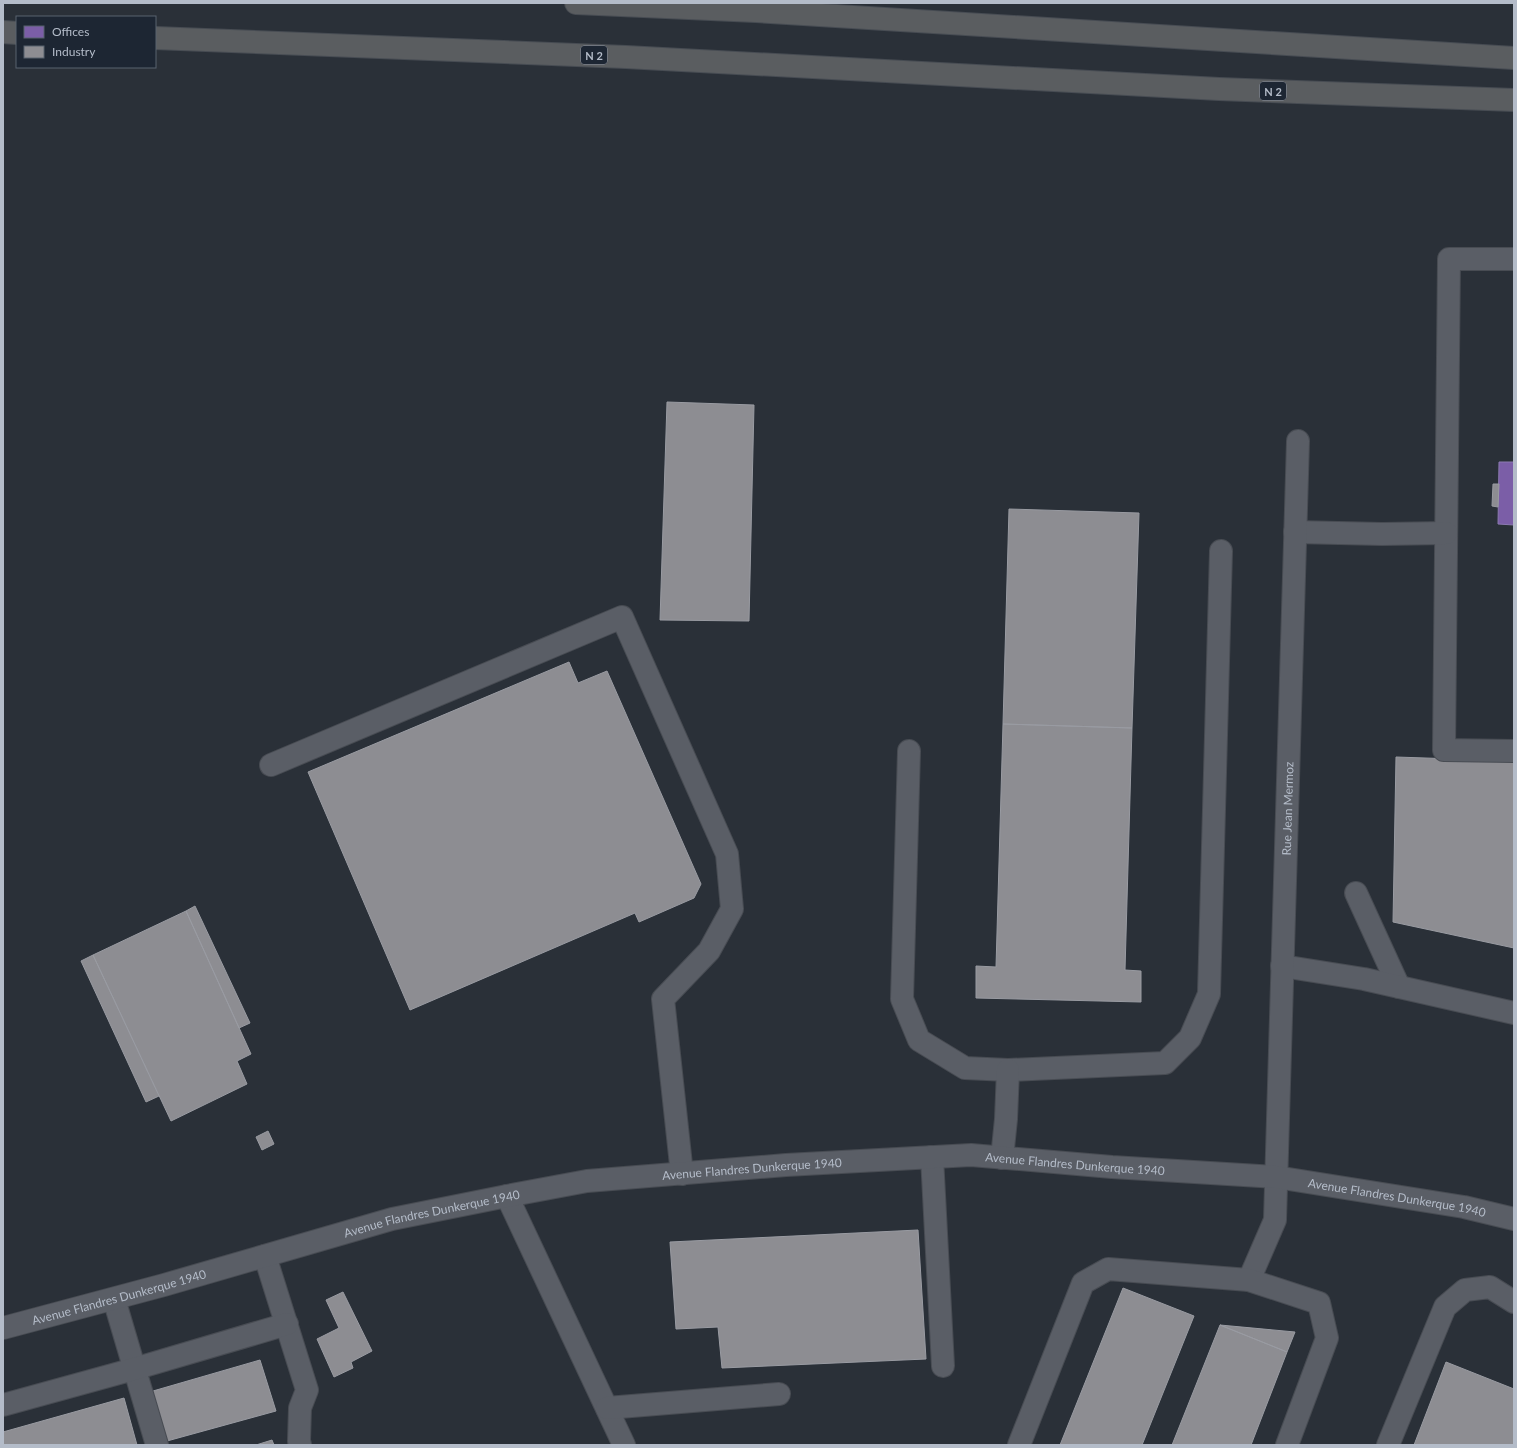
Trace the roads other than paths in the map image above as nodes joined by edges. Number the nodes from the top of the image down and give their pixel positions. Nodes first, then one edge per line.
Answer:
1 (576, 3) edge
2 (3, 32) edge
3 (16, 33) edge
4 (156, 38) edge
5 (1514, 58) edge
6 (1514, 100) edge
7 (1514, 259) edge
8 (1298, 441) dead end
9 (1295, 532) junction
10 (1446, 533) junction
11 (1221, 551) dead end
12 (909, 751) dead end
13 (1514, 751) edge
14 (271, 765) dead end
15 (1356, 893) dead end
16 (1282, 966) junction
17 (1400, 987) junction
18 (1514, 1013) edge
19 (1008, 1070) junction
20 (932, 1157) junction
21 (1002, 1158) junction
22 (682, 1174) junction
23 (1276, 1177) junction
24 (507, 1196) junction
25 (1514, 1219) edge
26 (264, 1256) junction
27 (1248, 1280) junction
28 (114, 1298) junction
29 (1514, 1302) edge
30 (287, 1324) junction
31 (3, 1328) edge
32 (943, 1366) dead end
33 (134, 1369) junction
34 (779, 1394) dead end
35 (3, 1405) edge
36 (607, 1408) junction
37 (157, 1445) edge
38 (300, 1445) edge
39 (624, 1445) edge
40 (1019, 1445) edge
41 (1287, 1445) edge
42 (1388, 1445) edge

1 - 5 highway
2 - 3 highway
4 - 6 highway, N 2
7 - 10 street
8 - 9 street, Rue Jean Mermoz
9 - 10 street
9 - 16 street, Rue Jean Mermoz
10 - 13 street
11 - 19 street
12 - 19 street
14 - 22 street
15 - 17 street
16 - 17 street
16 - 23 street, Rue Jean Mermoz
17 - 18 street
19 - 21 street
20 - 21 street, Avenue Flandres Dunkerque 1940
20 - 22 street, Avenue Flandres Dunkerque 1940
20 - 32 street
21 - 23 street, Avenue Flandres Dunkerque 1940
22 - 24 street, Avenue Flandres Dunkerque 1940
23 - 25 street, Avenue Flandres Dunkerque 1940
23 - 27 street, Rue Jean Mermoz
24 - 26 street, Avenue Flandres Dunkerque 1940
24 - 36 street
26 - 28 street, Avenue Flandres Dunkerque 1940
26 - 30 street
27 - 40 street
27 - 41 street
28 - 31 street, Avenue Flandres Dunkerque 1940
28 - 33 street
29 - 42 street
30 - 33 street
30 - 38 street
33 - 35 street
33 - 37 street
34 - 36 street
36 - 39 street

